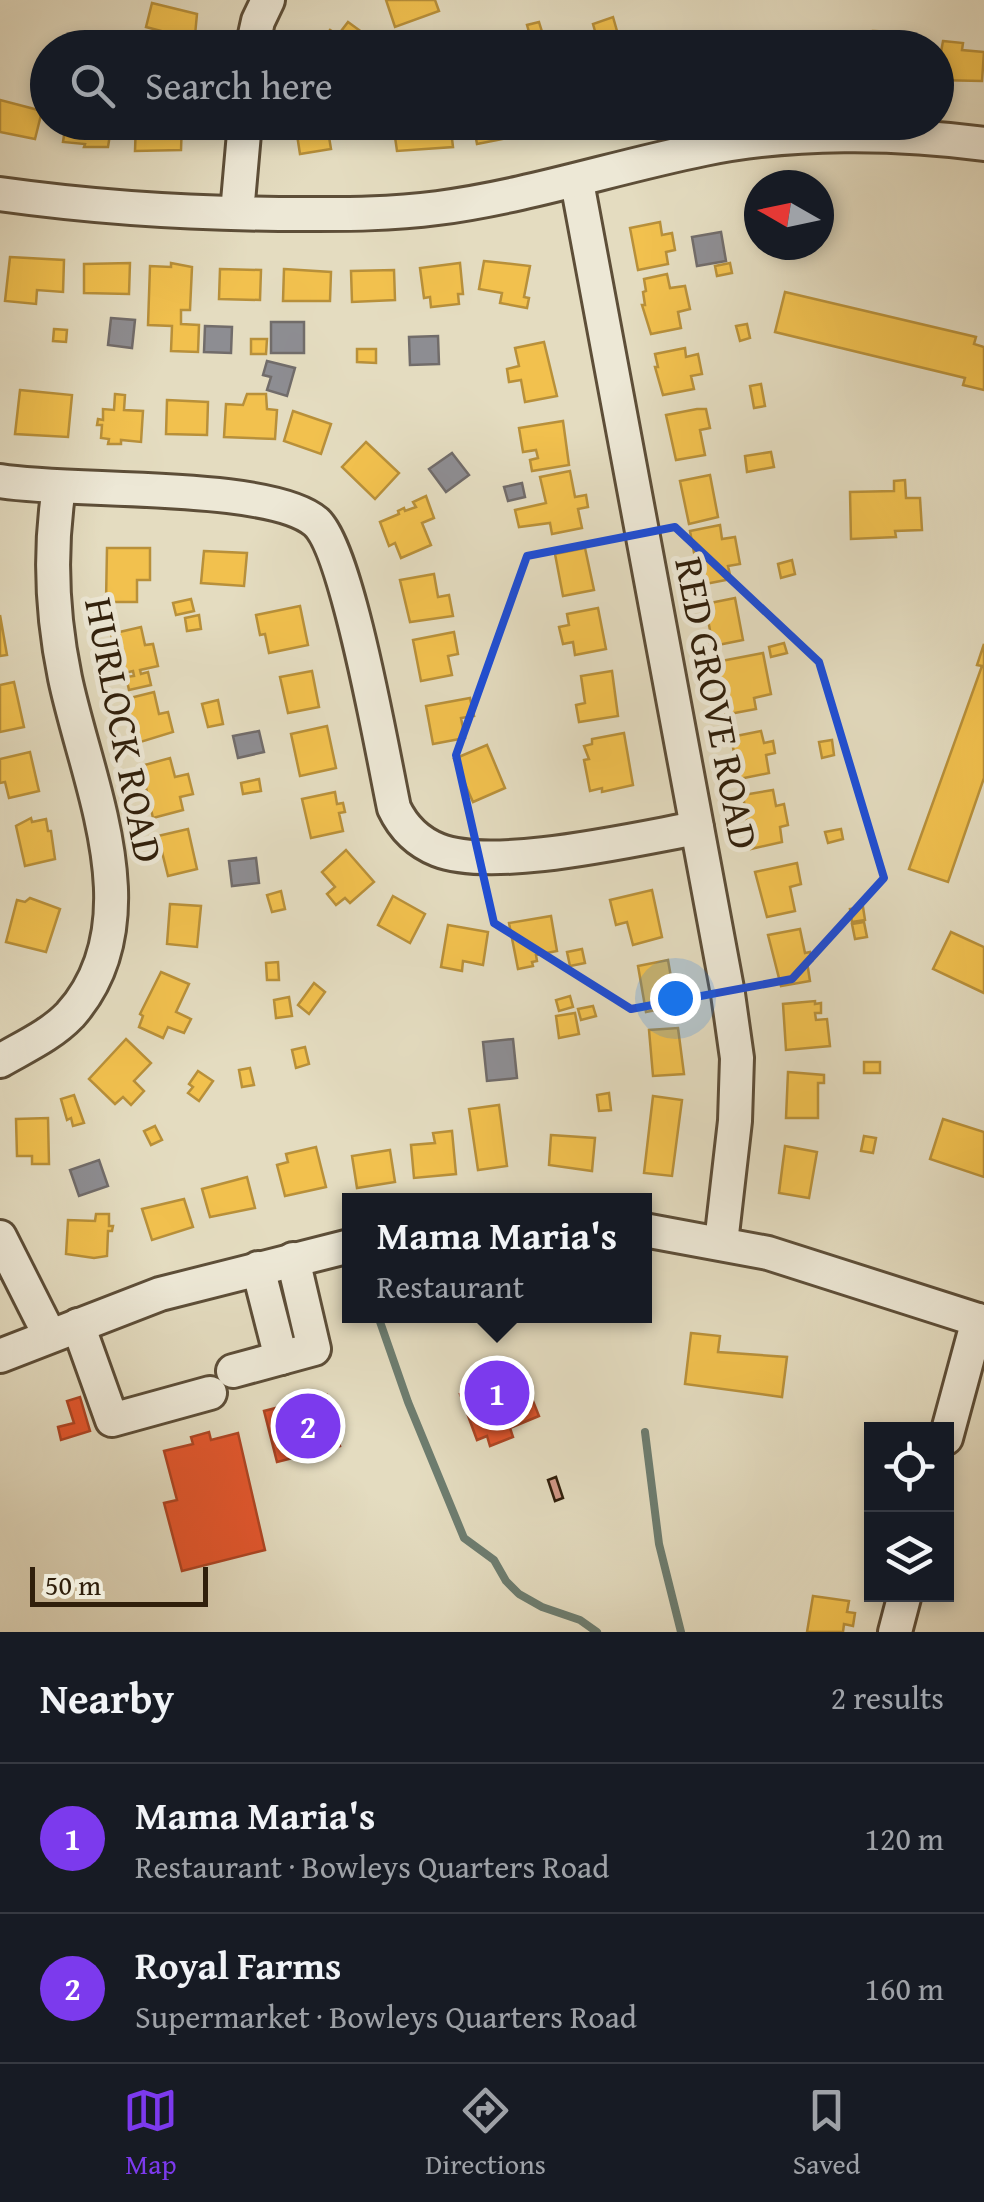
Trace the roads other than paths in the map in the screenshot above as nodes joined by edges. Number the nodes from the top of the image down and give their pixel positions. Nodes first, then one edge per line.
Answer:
1 (268, 0) edge
2 (256, 30) edge
3 (243, 140) edge
4 (800, 140) edge
5 (928, 140) edge
6 (984, 144) edge
7 (577, 182) junction
8 (0, 194) edge
9 (237, 213) junction
10 (0, 481) edge
11 (58, 488) junction
12 (698, 828) junction
13 (0, 1061) edge
14 (652, 1231) edge
15 (0, 1237) edge
16 (721, 1243) junction
17 (342, 1248) edge
18 (293, 1259) junction
19 (258, 1268) junction
20 (981, 1320) edge
21 (64, 1330) junction
22 (0, 1354) edge
23 (281, 1358) junction
24 (951, 1422) edge
25 (902, 1602) edge
26 (895, 1632) edge

1 - 2 street
3 - 9 street
4 - 7 street
5 - 6 street
7 - 9 street
7 - 12 street, RED GROVE ROAD
8 - 9 street
10 - 11 street
11 - 12 street
11 - 13 street, HURLOCK ROAD
12 - 16 street, RED GROVE ROAD
14 - 16 street
15 - 21 street
16 - 20 street
17 - 18 street
18 - 19 street
18 - 23 street
19 - 21 street
19 - 23 street
20 - 24 street
21 - 22 street
21 - 23 street
25 - 26 street

